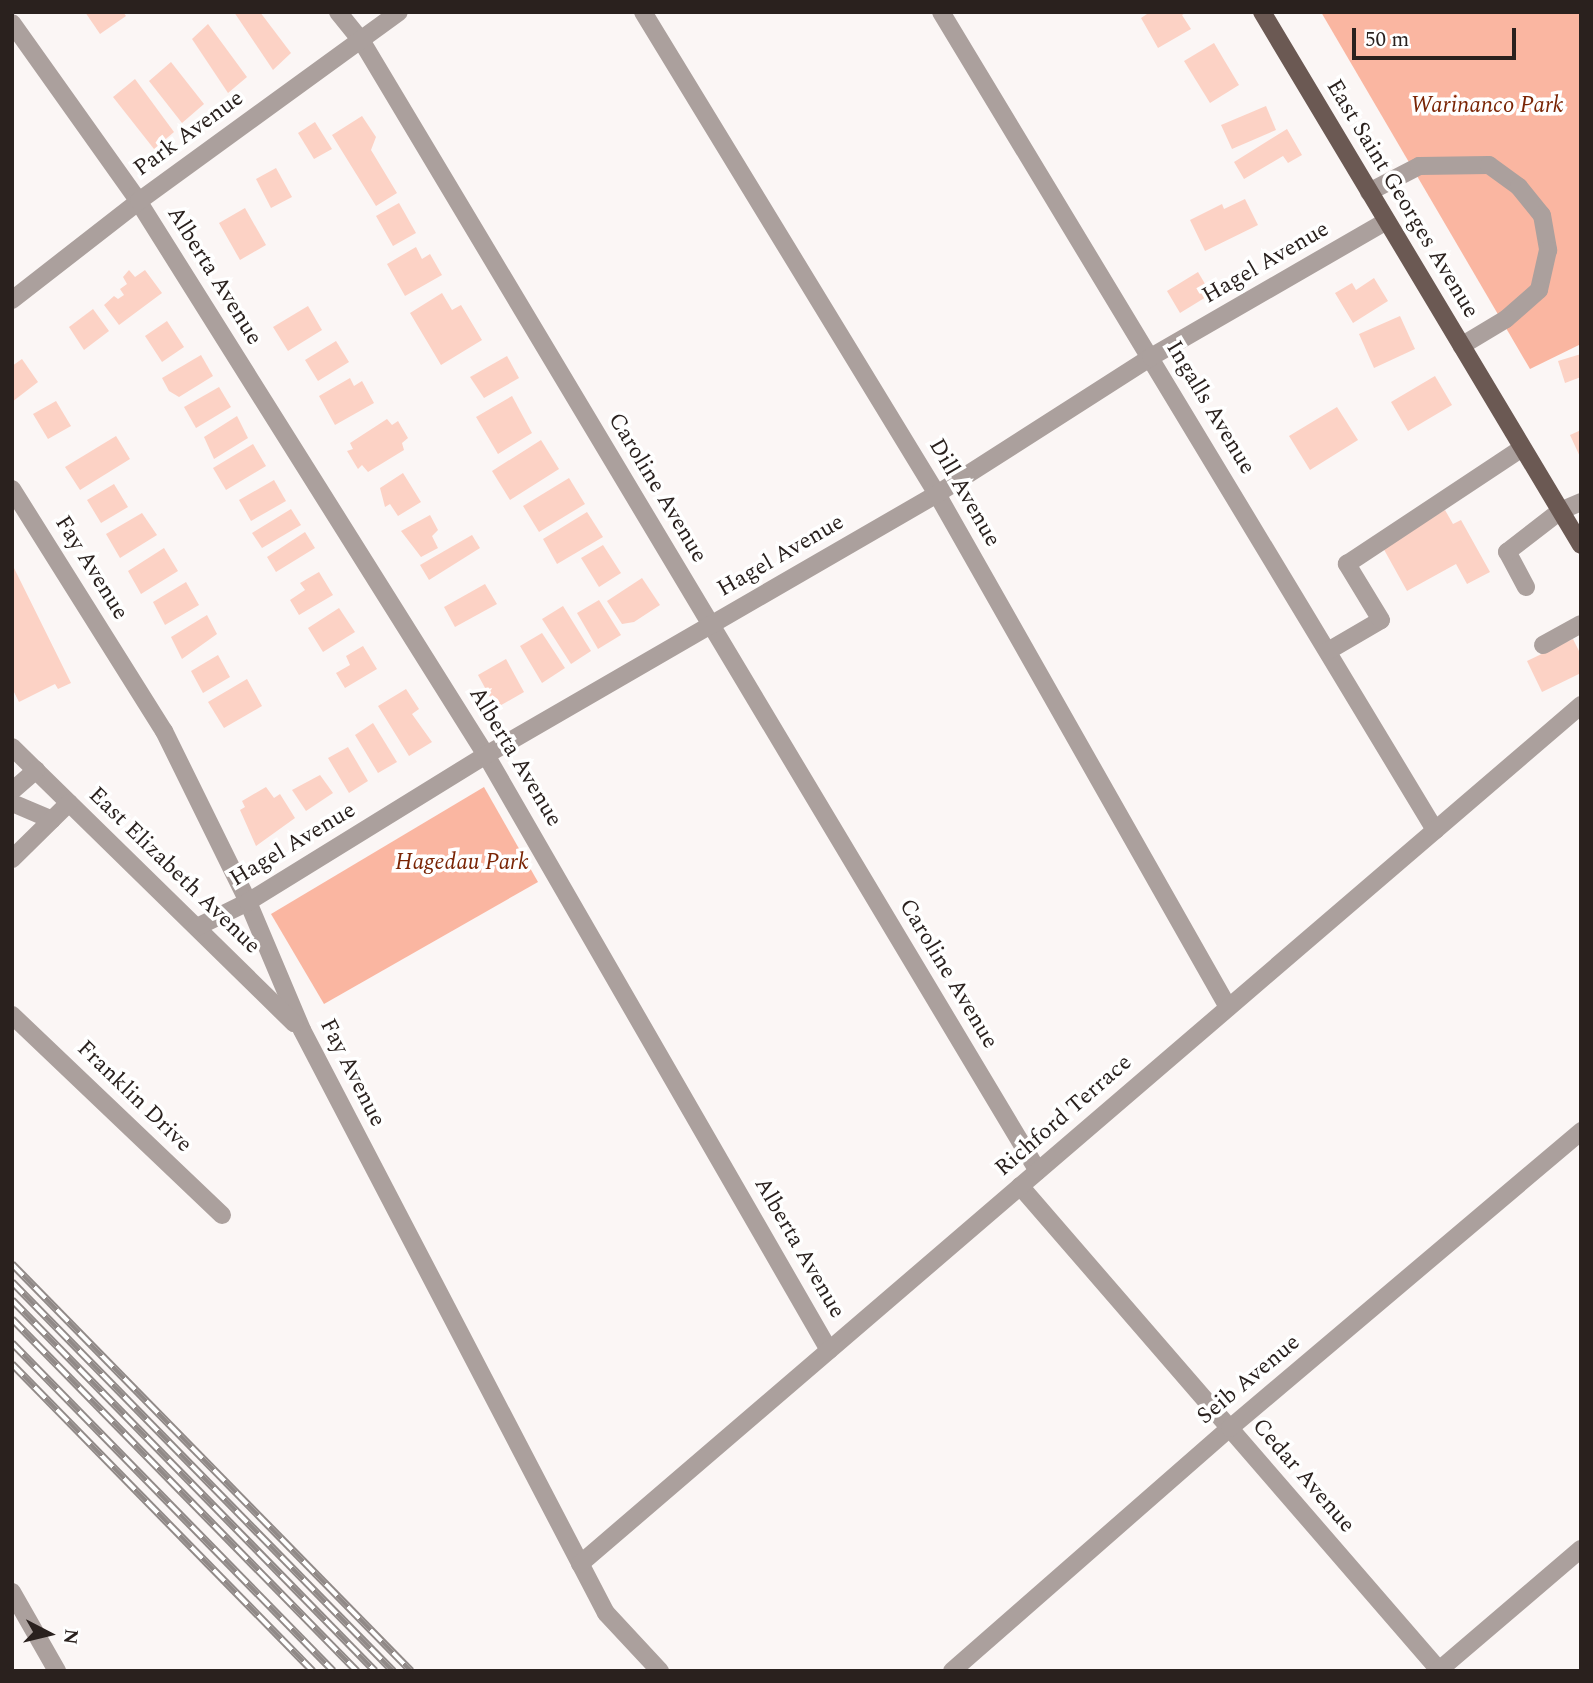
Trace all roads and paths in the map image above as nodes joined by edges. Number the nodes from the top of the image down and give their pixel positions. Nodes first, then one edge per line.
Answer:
1 (338, 12) edge
2 (399, 12) edge
3 (643, 12) edge
4 (941, 12) edge
5 (1262, 12) edge
6 (12, 23) edge
7 (361, 40) junction
8 (1369, 192) junction
9 (139, 201) junction
10 (1387, 221) junction
11 (12, 300) edge
12 (1461, 346) junction
13 (1151, 357) junction
14 (1522, 448) junction
15 (12, 489) edge
16 (937, 494) junction
17 (1581, 502) edge
18 (1560, 511) junction
19 (1581, 545) edge
20 (1526, 587) dead end
21 (1581, 624) edge
22 (710, 625) junction
23 (1542, 645) dead end
24 (1328, 651) junction
25 (1581, 705) edge
26 (12, 747) edge
27 (486, 755) junction
28 (36, 770) junction
29 (13, 802) edge
30 (69, 803) junction
31 (52, 820) junction
32 (1435, 830) junction
33 (12, 859) edge
34 (247, 902) junction
35 (197, 927) junction
36 (1228, 1007) junction
37 (12, 1015) edge
38 (302, 1030) junction
39 (1581, 1131) edge
40 (1038, 1171) junction
41 (1020, 1186) junction
42 (222, 1215) dead end
43 (830, 1350) junction
44 (1230, 1428) junction
45 (1581, 1549) edge
46 (580, 1564) junction
47 (12, 1592) edge
48 (657, 1670) edge
49 (1439, 1670) edge
50 (57, 1671) edge
51 (952, 1671) edge

1 - 7 street, Caroline Avenue
2 - 7 street, Park Avenue
3 - 16 street, Dill Avenue
4 - 13 street, Ingalls Avenue
5 - 8 main road, East Saint Georges Avenue
6 - 9 street, Alberta Avenue
7 - 9 street, Park Avenue
7 - 22 street, Caroline Avenue
8 - 10 main road, East Saint Georges Avenue
8 - 12 street
9 - 11 street, Park Avenue
9 - 27 street, Alberta Avenue
10 - 12 main road, East Saint Georges Avenue
10 - 13 street, Hagel Avenue
12 - 14 main road, East Saint Georges Avenue
13 - 16 street, Hagel Avenue
13 - 24 street, Ingalls Avenue
14 - 18 main road, East Saint Georges Avenue
14 - 24 street
15 - 34 street, Fay Avenue
16 - 22 street, Hagel Avenue
16 - 36 street, Dill Avenue
17 - 18 street
18 - 19 main road, East Saint Georges Avenue
18 - 20 street
21 - 23 street
22 - 27 street, Hagel Avenue
22 - 40 street, Caroline Avenue
24 - 32 street, Ingalls Avenue
25 - 32 street, Richford Terrace
26 - 28 street, East Elizabeth Avenue
27 - 34 street, Hagel Avenue
27 - 43 street, Alberta Avenue
28 - 29 street
28 - 30 street, East Elizabeth Avenue
29 - 31 street
30 - 31 street
30 - 35 street, East Elizabeth Avenue
31 - 33 street
32 - 36 street, Richford Terrace
34 - 35 street, Hagel Avenue
34 - 38 street, Fay Avenue
35 - 38 street, East Elizabeth Avenue
36 - 40 street, Richford Terrace
37 - 42 street, Franklin Drive
38 - 46 street, Fay Avenue
39 - 44 street, Seib Avenue
40 - 41 street, Richford Terrace
41 - 43 street, Richford Terrace
41 - 44 street, Cedar Avenue
43 - 46 street, Richford Terrace
44 - 49 street, Cedar Avenue
44 - 51 street, Seib Avenue
45 - 49 street
46 - 48 street, Fay Avenue
47 - 50 street

